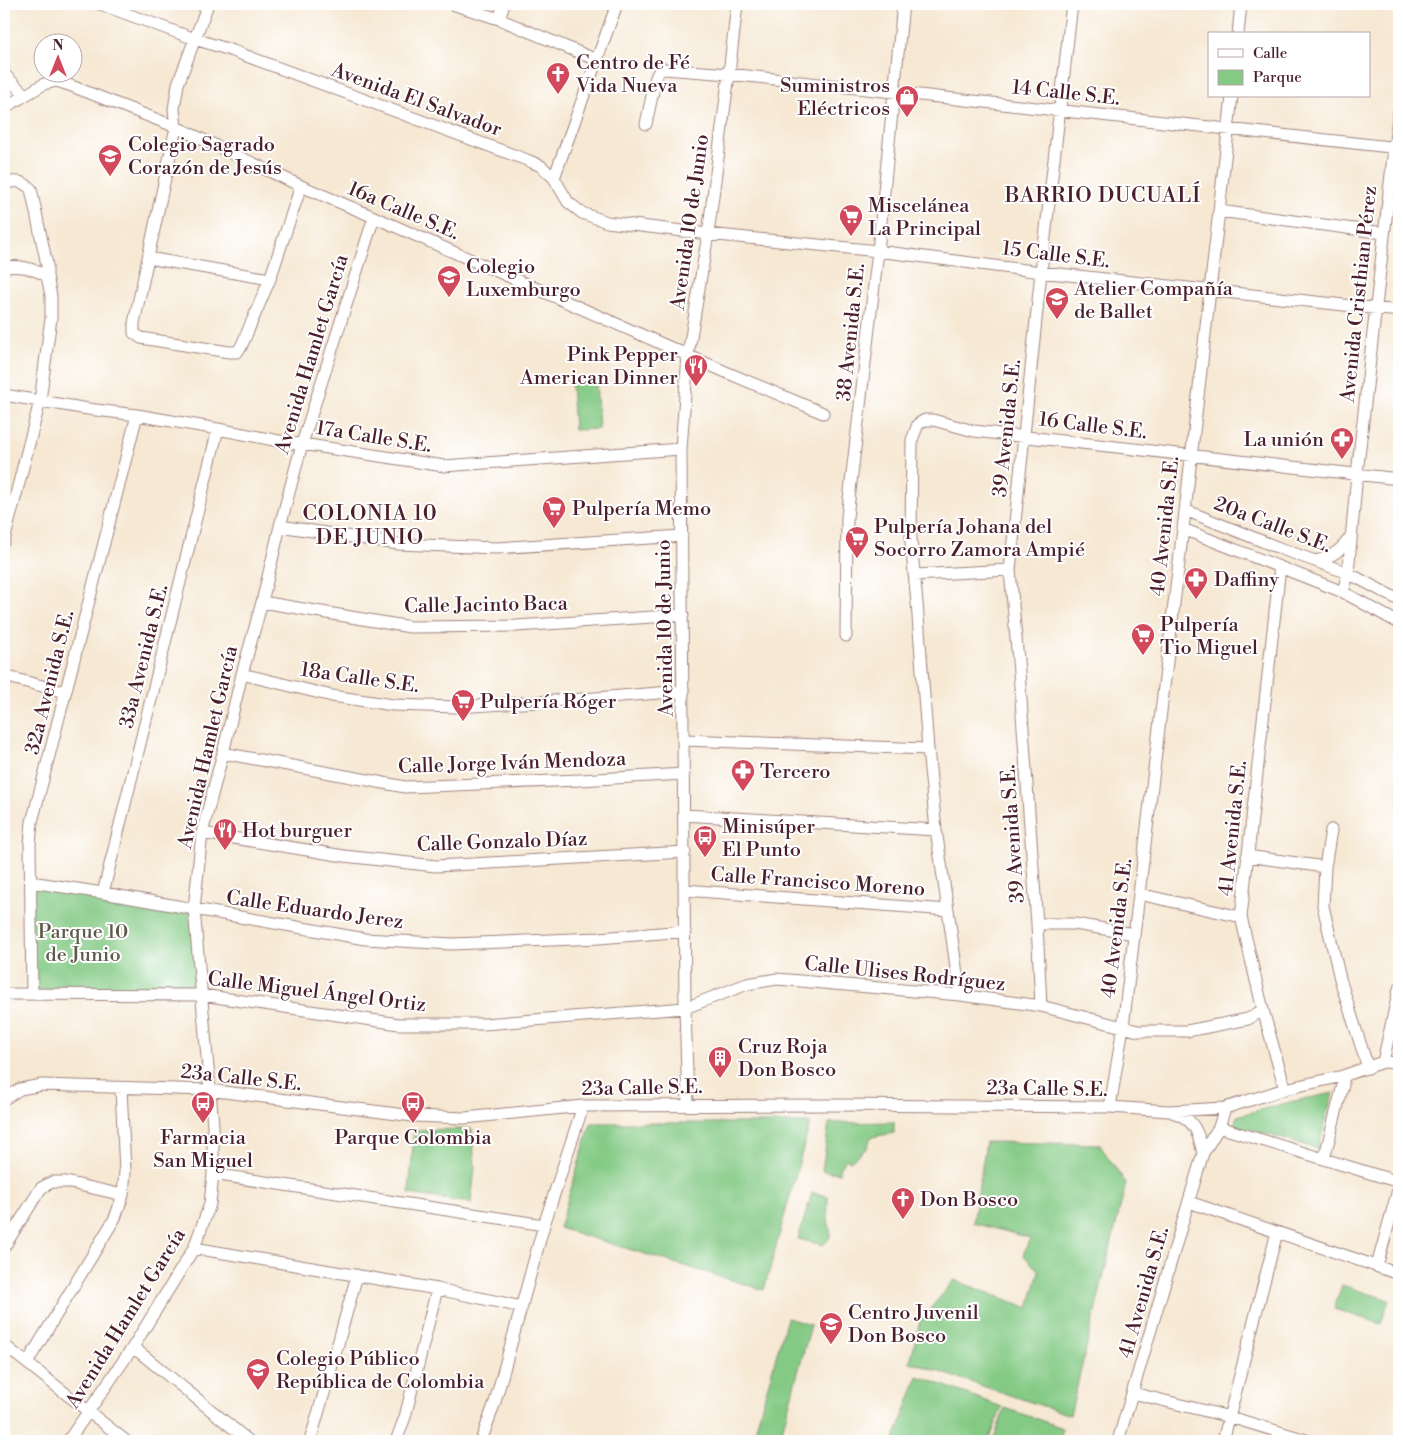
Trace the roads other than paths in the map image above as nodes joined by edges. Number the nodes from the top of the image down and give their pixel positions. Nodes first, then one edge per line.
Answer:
1 (100, 4) edge
2 (208, 4) edge
3 (452, 4) edge
4 (504, 4) edge
5 (617, 4) edge
6 (737, 4) edge
7 (903, 4) edge
8 (1072, 4) edge
9 (1241, 4) edge
10 (499, 19) junction
11 (1238, 32) edge
12 (195, 39) junction
13 (597, 60) junction
14 (4, 74) edge
15 (729, 74) junction
16 (894, 92) junction
17 (25, 94) junction
18 (1232, 98) edge
19 (4, 108) edge
20 (1059, 110) junction
21 (1399, 110) edge
22 (646, 124) dead end
23 (176, 127) junction
24 (1228, 129) junction
25 (1396, 148) edge
26 (554, 178) junction
27 (4, 183) edge
28 (301, 186) junction
29 (1219, 211) junction
30 (374, 217) junction
31 (1384, 233) junction
32 (708, 234) junction
33 (878, 250) junction
34 (148, 258) junction
35 (4, 267) edge
36 (1041, 272) junction
37 (47, 276) junction
38 (270, 279) junction
39 (1210, 290) junction
40 (1376, 309) junction
41 (1399, 311) edge
42 (688, 355) junction
43 (4, 395) edge
44 (40, 401) junction
45 (823, 413) dead end
46 (137, 416) junction
47 (218, 429) junction
48 (1025, 436) junction
49 (302, 444) junction
50 (681, 449) junction
51 (1190, 456) junction
52 (1357, 474) junction
53 (1399, 479) edge
54 (1185, 510) junction
55 (280, 526) junction
56 (1183, 528) junction
57 (1352, 535) junction
58 (682, 536) junction
59 (4, 541) edge
60 (1316, 561) junction
61 (1280, 567) junction
62 (1010, 570) junction
63 (1348, 573) junction
64 (914, 575) junction
65 (1343, 592) junction
66 (1399, 600) edge
67 (262, 602) junction
68 (683, 615) junction
69 (1399, 623) edge
70 (846, 636) dead end
71 (242, 674) junction
72 (4, 676) edge
73 (684, 691) junction
74 (65, 692) junction
75 (684, 740) junction
76 (928, 749) junction
77 (223, 753) junction
78 (684, 774) junction
79 (684, 814) junction
80 (936, 830) junction
81 (1331, 830) dead end
82 (202, 833) junction
83 (685, 852) junction
84 (1247, 856) junction
85 (1325, 867) junction
86 (31, 882) junction
87 (685, 890) junction
88 (103, 893) junction
89 (1139, 894) junction
90 (194, 909) junction
91 (948, 910) junction
92 (1241, 917) junction
93 (1037, 924) junction
94 (685, 931) junction
95 (1134, 934) junction
96 (1399, 989) edge
97 (32, 993) junction
98 (4, 994) edge
99 (202, 995) junction
100 (960, 995) junction
101 (1041, 1006) junction
102 (685, 1008) junction
103 (1263, 1010) junction
104 (1123, 1027) junction
105 (1383, 1062) junction
106 (1399, 1063) edge
107 (1368, 1068) junction
108 (1344, 1076) junction
109 (121, 1088) junction
110 (1285, 1089) junction
111 (209, 1090) junction
112 (4, 1100) edge
113 (688, 1105) junction
114 (583, 1106) junction
115 (1110, 1107) junction
116 (1225, 1108) junction
117 (1169, 1111) junction
118 (1219, 1127) junction
119 (1203, 1153) junction
120 (1324, 1159) junction
121 (214, 1174) junction
122 (1399, 1182) edge
123 (1399, 1186) edge
124 (123, 1195) junction
125 (1189, 1202) junction
126 (544, 1226) junction
127 (1277, 1232) junction
128 (4, 1247) edge
129 (194, 1248) junction
130 (1377, 1266) junction
131 (1399, 1274) edge
132 (357, 1276) junction
133 (437, 1289) junction
134 (522, 1306) junction
135 (4, 1345) edge
136 (133, 1347) junction
137 (27, 1363) junction
138 (1132, 1393) junction
139 (88, 1412) junction
140 (1230, 1417) junction
141 (68, 1441) edge
142 (126, 1441) edge
143 (249, 1441) edge
144 (310, 1441) edge
145 (396, 1441) edge
146 (481, 1441) edge
147 (1118, 1441) edge
148 (1223, 1441) edge
149 (1309, 1441) edge

1 - 12 street, Avenida El Salvador
2 - 12 street
3 - 10 street
4 - 10 street
5 - 13 street
6 - 15 street, Avenida 10 de Junio
7 - 16 street, 38 Avenida S.E.
8 - 20 street, 39 Avenida S.E.
9 - 11 street
10 - 13 street
12 - 23 street
12 - 26 street, Avenida El Salvador
13 - 26 street
14 - 17 street
15 - 16 street, 14 Calle S.E.
15 - 22 street, 14 Calle S.E.
15 - 32 street, Avenida 10 de Junio
16 - 20 street, 14 Calle S.E.
16 - 33 street, 38 Avenida S.E.
17 - 19 street, 16a Calle S.E.
17 - 23 street, 16a Calle S.E.
18 - 24 street, 40 Avenida S.E.
20 - 24 street, 14 Calle S.E.
20 - 36 street, 39 Avenida S.E.
21 - 25 street, Avenida Cristhian Pérez
23 - 28 street, 16a Calle S.E.
23 - 34 street
24 - 25 street, 14 Calle S.E.
24 - 29 street, 40 Avenida S.E.
25 - 31 street, Avenida Cristhian Pérez
26 - 32 street, Avenida El Salvador
27 - 37 street
28 - 30 street, 16a Calle S.E.
28 - 38 street
29 - 31 street
29 - 39 street, 40 Avenida S.E.
30 - 42 street, 16a Calle S.E.
30 - 49 street, Avenida Hamlet García
31 - 40 street, Avenida Cristhian Pérez
32 - 33 street, 15 Calle S.E.
32 - 42 street, Avenida 10 de Junio
33 - 36 street, 15 Calle S.E.
33 - 70 street, 38 Avenida S.E.
34 - 38 street
34 - 38 street
35 - 37 street
36 - 39 street, 15 Calle S.E.
36 - 48 street, 39 Avenida S.E.
37 - 44 street
39 - 40 street, 15 Calle S.E.
39 - 51 street, 40 Avenida S.E.
40 - 41 street, 15 Calle S.E.
40 - 52 street, Avenida Cristhian Pérez
42 - 45 street, 16a Calle S.E.
42 - 50 street, Avenida 10 de Junio
43 - 44 street, 17a Calle S.E.
44 - 46 street, 17a Calle S.E.
44 - 59 street
46 - 47 street, 17a Calle S.E.
46 - 74 street, 32a Avenida S.E.
47 - 49 street, 17a Calle S.E.
47 - 88 street, 33a Avenida S.E.
48 - 51 street, 16 Calle S.E.
48 - 62 street, 39 Avenida S.E.
48 - 64 street, 16 Calle S.E.
49 - 50 street, 17a Calle S.E.
49 - 55 street, Avenida Hamlet García
50 - 58 street, Avenida 10 de Junio
51 - 52 street, 16 Calle S.E.
51 - 54 street, 40 Avenida S.E.
52 - 53 street, 16 Calle S.E.
52 - 57 street, Avenida Cristhian Pérez
54 - 56 street, 40 Avenida S.E.
54 - 60 street, 20a Calle S.E.
55 - 58 street
55 - 67 street, Avenida Hamlet García
56 - 61 street, 20a Calle S.E.
56 - 89 street, 40 Avenida S.E.
57 - 60 street
57 - 63 street, Avenida Cristhian Pérez
58 - 68 street, Avenida 10 de Junio
60 - 63 street, 20a Calle S.E.
61 - 65 street, 20a Calle S.E.
61 - 84 street, 41 Avenida S.E.
62 - 64 street
62 - 93 street, 39 Avenida S.E.
63 - 65 street, 20a Calle S.E.
63 - 66 street, 20a Calle S.E.
64 - 76 street
65 - 69 street, 20a Calle S.E.
67 - 68 street, Calle Jacinto Baca
67 - 71 street, Avenida Hamlet García
68 - 73 street, Avenida 10 de Junio
71 - 73 street, 18a Calle S.E.
71 - 77 street, Avenida Hamlet García
72 - 74 street
73 - 75 street, Avenida 10 de Junio
74 - 86 street, 32a Avenida S.E.
75 - 76 street
75 - 78 street, Avenida 10 de Junio
76 - 80 street
77 - 78 street, Calle Jorge Iván Mendoza
77 - 82 street, Avenida Hamlet García
78 - 79 street, Avenida 10 de Junio
79 - 80 street
79 - 83 street, Avenida 10 de Junio
80 - 91 street
81 - 85 street
82 - 83 street, Calle Gonzalo Díaz
82 - 90 street, Avenida Hamlet García
83 - 87 street, Avenida 10 de Junio
84 - 85 street
84 - 92 street, 41 Avenida S.E.
85 - 107 street
86 - 88 street, Calle Eduardo Jerez
86 - 97 street, 32a Avenida S.E.
87 - 91 street, Calle Francisco Moreno
87 - 94 street, Avenida 10 de Junio
88 - 90 street, Calle Eduardo Jerez
89 - 92 street
89 - 95 street, 40 Avenida S.E.
90 - 94 street, Calle Eduardo Jerez
90 - 99 street, Avenida Hamlet García
91 - 100 street
92 - 103 street, 41 Avenida S.E.
93 - 95 street
93 - 101 street, 39 Avenida S.E.
94 - 102 street, Avenida 10 de Junio
95 - 104 street, 40 Avenida S.E.
96 - 105 street
97 - 98 street, Calle Miguel Ángel Ortiz
97 - 99 street, Calle Miguel Ángel Ortiz
99 - 102 street, Calle Miguel Ángel Ortiz
99 - 111 street, Avenida Hamlet García
100 - 101 street, Calle Ulises Rodríguez
100 - 102 street, Calle Ulises Rodríguez
101 - 104 street, Calle Ulises Rodríguez
102 - 113 street, Avenida 10 de Junio
103 - 104 street, Calle Ulises Rodríguez
103 - 110 street, 41 Avenida S.E.
104 - 115 street, 40 Avenida S.E.
105 - 106 street, 23a Calle S.E.
105 - 107 street, 23a Calle S.E.
107 - 108 street, 23a Calle S.E.
108 - 110 street, 23a Calle S.E.
108 - 120 street
109 - 111 street, 23a Calle S.E.
109 - 112 street, 23a Calle S.E.
109 - 124 street
110 - 116 street, 23a Calle S.E.
111 - 114 street, 23a Calle S.E.
111 - 121 street, Avenida Hamlet García
113 - 114 street, 23a Calle S.E.
113 - 115 street, 23a Calle S.E.
114 - 126 street
115 - 117 street, 23a Calle S.E.
116 - 117 street, 23a Calle S.E.
116 - 118 street, 41 Avenida S.E.
117 - 119 street
118 - 119 street, 41 Avenida S.E.
118 - 120 street
119 - 125 street, 41 Avenida S.E.
120 - 122 street
121 - 126 street
121 - 129 street, Avenida Hamlet García
123 - 130 street
124 - 128 street
124 - 137 street
125 - 127 street
125 - 138 street, 41 Avenida S.E.
126 - 134 street
127 - 130 street
127 - 140 street
129 - 132 street
129 - 136 street, Avenida Hamlet García
130 - 131 street
132 - 133 street
132 - 144 street
133 - 134 street
133 - 145 street
134 - 146 street
135 - 137 street
136 - 139 street, Avenida Hamlet García
136 - 143 street
137 - 139 street
138 - 140 street
138 - 147 street, 41 Avenida S.E.
139 - 141 street, Avenida Hamlet García
139 - 142 street
140 - 148 street
140 - 149 street

